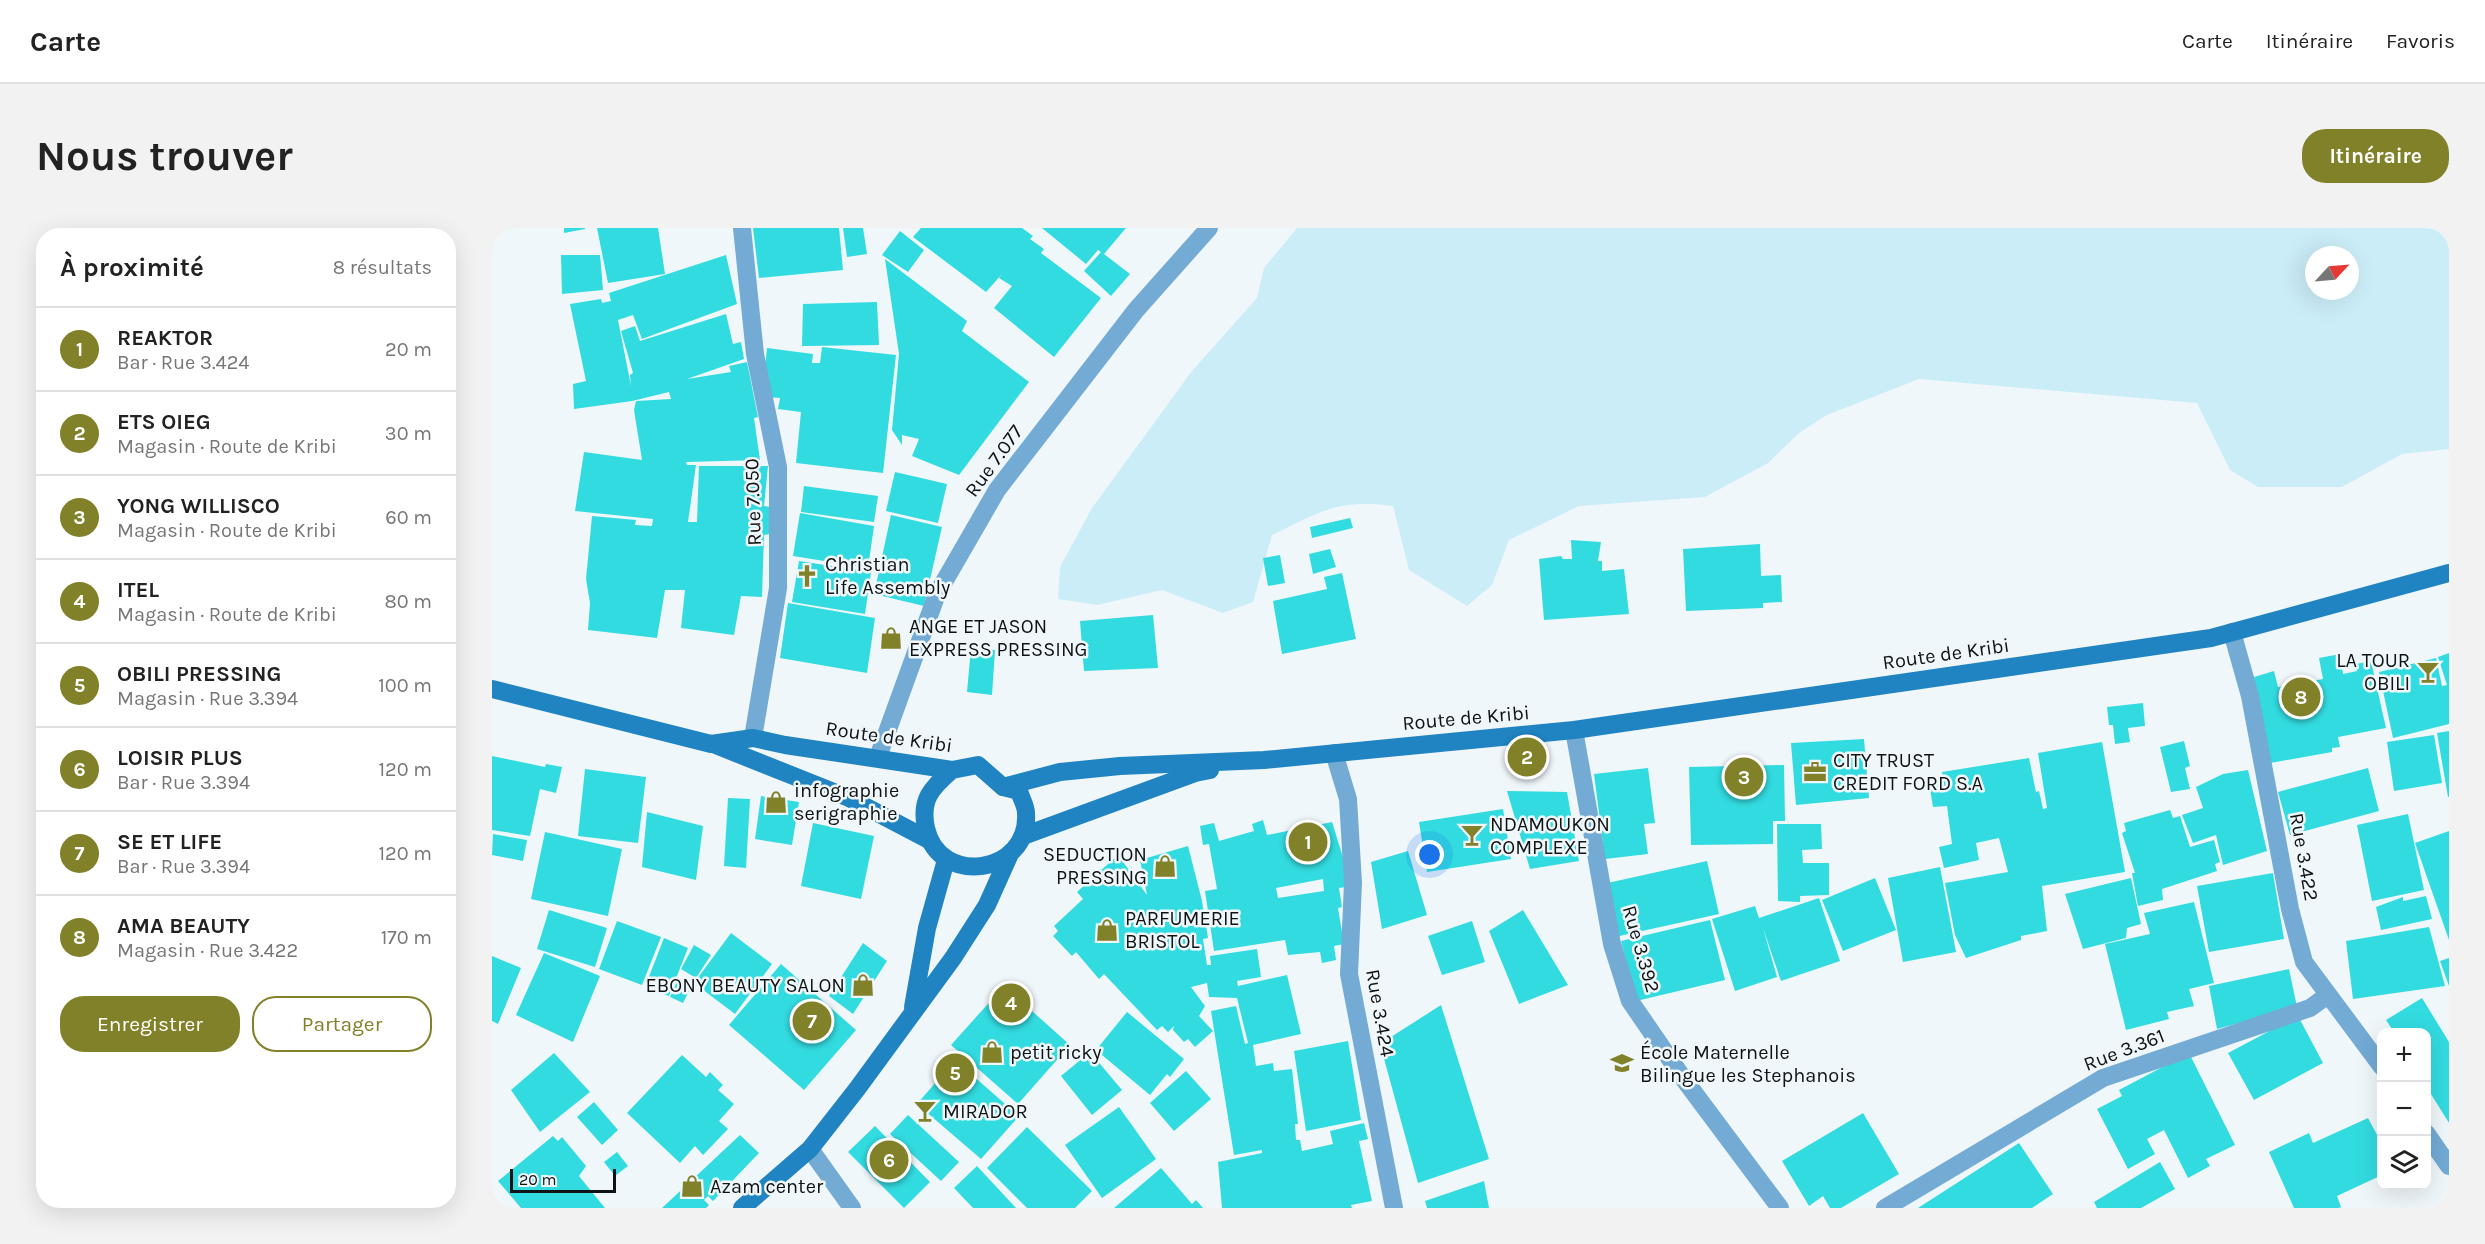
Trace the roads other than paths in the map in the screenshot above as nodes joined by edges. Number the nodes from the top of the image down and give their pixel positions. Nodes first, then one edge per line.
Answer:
1 (742, 228) edge
2 (1209, 228) edge
3 (2449, 573) edge
4 (2232, 632) junction
5 (492, 689) edge
6 (1574, 730) junction
7 (753, 738) junction
8 (711, 744) junction
9 (1334, 753) junction
10 (878, 757) junction
11 (1264, 760) junction
12 (952, 770) junction
13 (1003, 787) junction
14 (1023, 836) junction
15 (929, 840) junction
16 (1009, 856) junction
17 (946, 860) junction
18 (2328, 994) junction
19 (913, 1012) junction
20 (2377, 1060) edge
21 (2429, 1136) edge
22 (810, 1149) junction
23 (2449, 1166) edge
24 (742, 1208) edge
25 (852, 1208) edge
26 (1394, 1208) edge
27 (1780, 1208) edge
28 (1885, 1208) edge

1 - 7 street, Rue 7.050
2 - 10 street, Rue 7.077
3 - 4 main road, Route de Kribi
4 - 6 main road, Route de Kribi
4 - 18 street, Rue 3.422
5 - 8 main road, Route de Kribi
6 - 9 main road, Route de Kribi
6 - 27 street, Rue 3.392
7 - 8 main road, Route de Kribi
7 - 10 main road, Route de Kribi
8 - 15 main road
9 - 11 main road, Route de Kribi
9 - 26 street, Rue 3.424
10 - 12 main road, Route de Kribi
11 - 13 main road, Route de Kribi
11 - 14 main road
12 - 13 main road, Route de Kribi
12 - 15 main road
13 - 14 main road
14 - 16 main road
15 - 17 main road
16 - 17 main road
16 - 19 main road
17 - 19 main road
18 - 20 street, Rue 3.422
18 - 28 street, Rue 3.361
19 - 22 main road
21 - 23 street
22 - 24 main road
22 - 25 street

